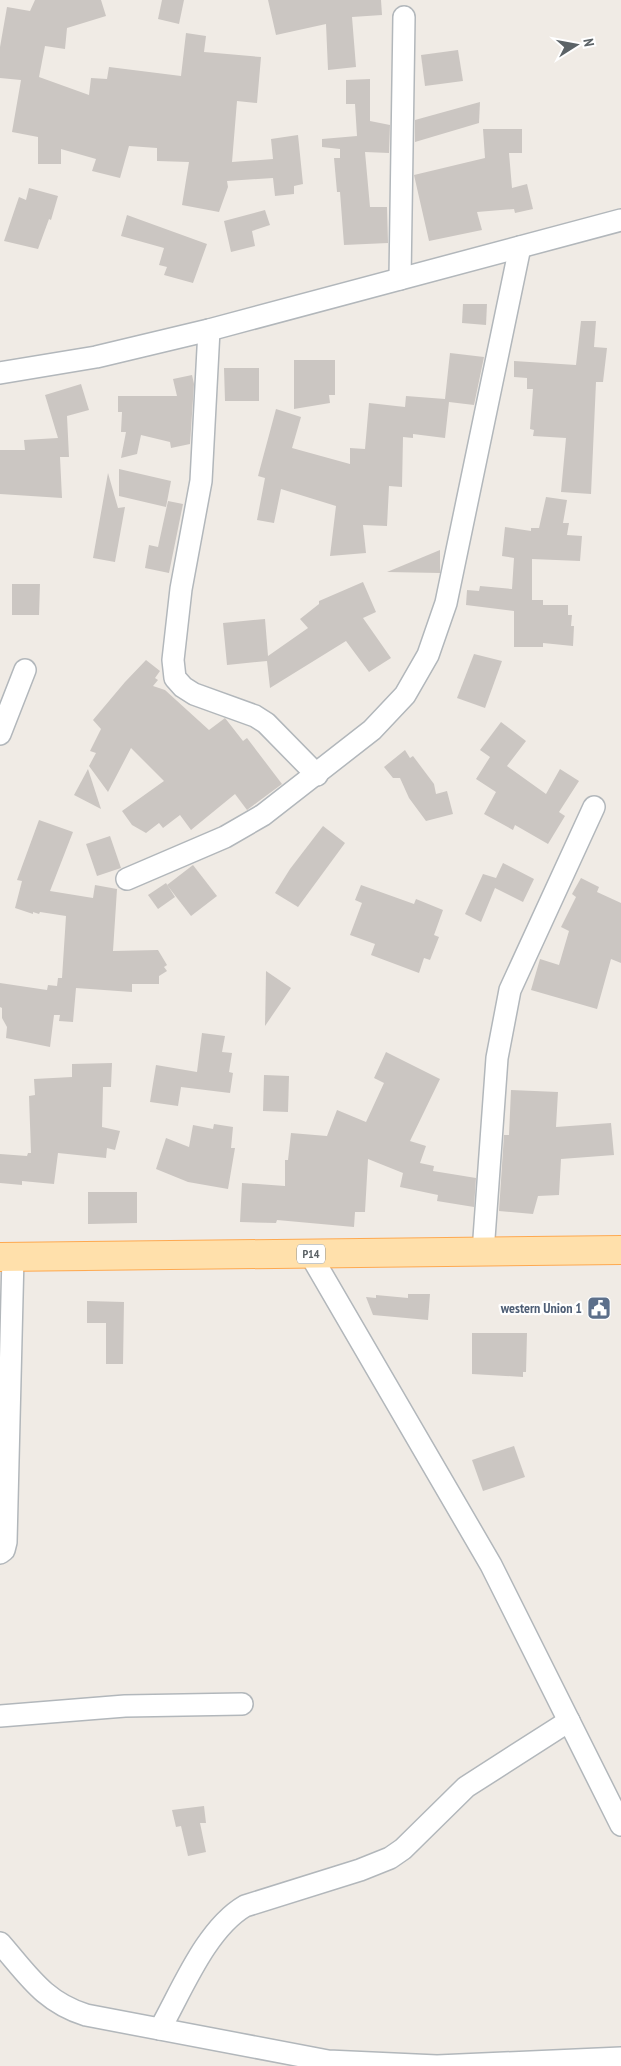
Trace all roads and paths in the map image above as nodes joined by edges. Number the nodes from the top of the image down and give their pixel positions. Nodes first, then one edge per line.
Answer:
1 (404, 17) dead end
2 (621, 220) edge
3 (520, 247) junction
4 (400, 279) junction
5 (209, 330) junction
6 (0, 373) edge
7 (25, 670) dead end
8 (0, 734) edge
9 (317, 774) junction
10 (594, 807) dead end
11 (127, 879) dead end
12 (621, 1250) edge
13 (484, 1252) junction
14 (310, 1254) junction
15 (7, 1257) edge
16 (0, 1553) edge
17 (242, 1704) dead end
18 (0, 1716) edge
19 (569, 1721) junction
20 (621, 1825) edge
21 (0, 1944) edge
22 (160, 2029) junction
23 (621, 2058) edge

1 - 4 street
2 - 3 street
3 - 4 street
3 - 9 street
4 - 5 street
5 - 6 street
5 - 9 street
7 - 8 street
9 - 11 street
10 - 13 street
12 - 13 main road, P14
13 - 14 main road, P14
14 - 15 main road, P14
14 - 19 street
15 - 16 street
17 - 18 street
19 - 20 street
19 - 22 street
21 - 22 street
22 - 23 street

